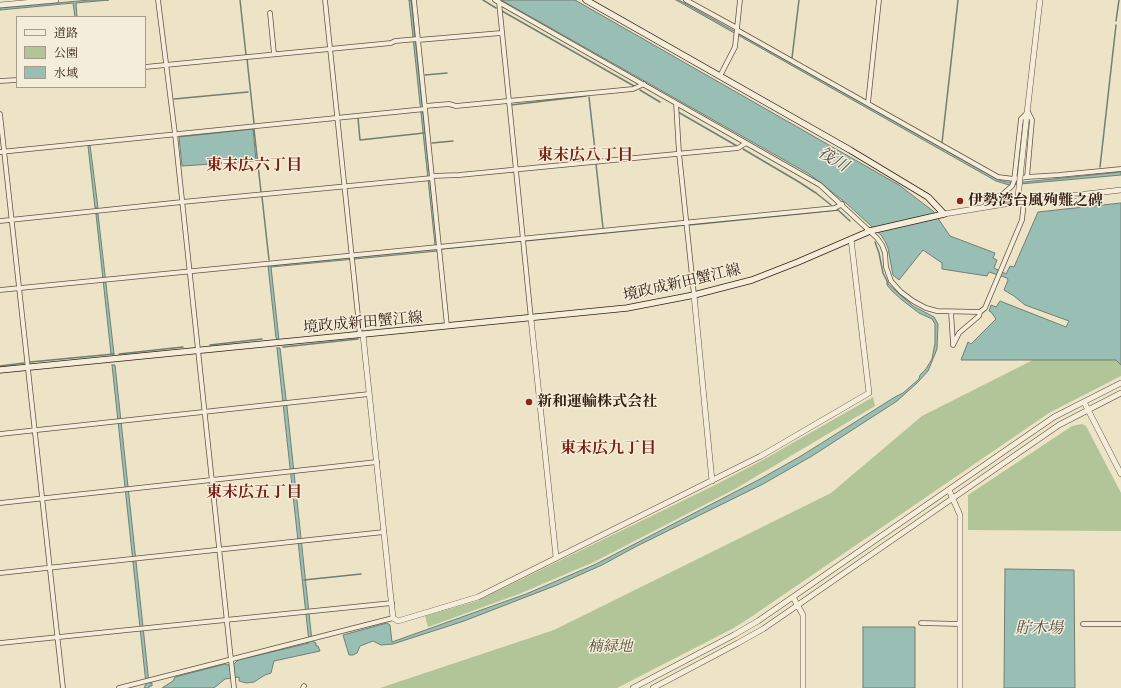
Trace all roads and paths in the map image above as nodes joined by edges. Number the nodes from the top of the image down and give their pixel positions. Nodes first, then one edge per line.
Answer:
1 (56, 0) edge
2 (158, 0) edge
3 (325, 0) edge
4 (414, 0) edge
5 (586, 0) edge
6 (686, 0) edge
7 (740, 0) edge
8 (880, 0) edge
9 (1040, 0) edge
10 (42, 1) edge
11 (497, 1) edge
12 (0, 5) edge
13 (270, 13) dead end
14 (737, 31) junction
15 (501, 33) junction
16 (416, 39) junction
17 (331, 49) junction
18 (274, 54) junction
19 (166, 65) junction
20 (146, 67) edge
21 (720, 76) junction
22 (16, 80) edge
23 (0, 81) edge
24 (644, 84) junction
25 (508, 101) junction
26 (676, 103) junction
27 (868, 103) junction
28 (423, 108) junction
29 (1028, 112) junction
30 (0, 114) edge
31 (338, 117) junction
32 (175, 134) junction
33 (746, 143) junction
34 (2, 151) edge
35 (679, 153) junction
36 (1121, 169) edge
37 (515, 170) junction
38 (1027, 177) junction
39 (430, 178) junction
40 (1013, 182) junction
41 (345, 187) junction
42 (1121, 190) edge
43 (1017, 199) junction
44 (1024, 201) junction
45 (182, 202) junction
46 (842, 204) junction
47 (986, 206) junction
48 (941, 214) junction
49 (12, 220) junction
50 (0, 221) edge
51 (686, 222) junction
52 (870, 231) junction
53 (522, 238) junction
54 (851, 239) junction
55 (439, 246) junction
56 (352, 257) junction
57 (189, 271) junction
58 (19, 288) junction
59 (0, 290) edge
60 (694, 295) junction
61 (951, 312) junction
62 (980, 312) junction
63 (531, 319) junction
64 (447, 326) junction
65 (361, 335) junction
66 (197, 350) junction
67 (27, 368) junction
68 (0, 370) edge
69 (1121, 383) edge
70 (1121, 393) edge
71 (369, 394) junction
72 (1084, 402) junction
73 (1088, 410) junction
74 (204, 412) junction
75 (34, 431) junction
76 (0, 434) edge
77 (377, 462) junction
78 (1121, 474) edge
79 (212, 480) junction
80 (712, 481) junction
81 (949, 490) junction
82 (953, 498) junction
83 (42, 499) junction
84 (0, 504) edge
85 (384, 532) junction
86 (218, 549) junction
87 (556, 557) junction
88 (50, 568) junction
89 (0, 573) edge
90 (793, 597) junction
91 (392, 603) junction
92 (797, 605) junction
93 (393, 618) junction
94 (226, 619) junction
95 (921, 623) dead end
96 (960, 624) junction
97 (1083, 624) dead end
98 (1121, 624) edge
99 (57, 637) junction
100 (0, 643) edge
101 (231, 661) junction
102 (233, 685) edge
103 (63, 688) edge
104 (119, 688) edge
105 (633, 688) edge
106 (653, 688) edge
107 (803, 688) edge
108 (960, 688) edge

1 - 10 street
2 - 19 street
3 - 17 street
4 - 16 street
5 - 21 main road
6 - 14 street
7 - 14 street
8 - 27 street
9 - 29 street
10 - 12 street
11 - 15 street
11 - 24 street
13 - 18 street
14 - 21 street
14 - 27 street
15 - 16 street
15 - 25 street
16 - 17 street
16 - 28 street
17 - 18 street
17 - 31 street
18 - 19 street
19 - 20 street
19 - 32 street
21 - 48 main road
22 - 23 street
24 - 25 street
24 - 26 street
25 - 28 street
25 - 37 street
26 - 33 street
26 - 35 street
27 - 40 street
28 - 31 street
28 - 39 street
29 - 38 street
29 - 40 street
29 - 43 street, bridge
30 - 34 street
31 - 32 street
31 - 41 street
32 - 34 street
32 - 45 street
33 - 35 street
33 - 46 street
34 - 49 street
35 - 37 street
35 - 51 street
36 - 38 street
37 - 39 street
37 - 53 street
38 - 40 street
39 - 41 street
39 - 55 street
40 - 47 street
41 - 45 street
41 - 56 street
42 - 44 street
43 - 44 street
43 - 47 street
44 - 62 street
45 - 49 street
45 - 57 street
46 - 51 street
46 - 52 street
47 - 48 street
48 - 52 main road, 境政成新田蟹江線
49 - 50 street
49 - 58 street
51 - 53 street
51 - 60 street
52 - 54 main road, 境政成新田蟹江線
52 - 61 street
53 - 55 street
53 - 63 street
54 - 60 main road, 境政成新田蟹江線
54 - 80 street
55 - 56 street
55 - 64 street
56 - 57 street
56 - 65 street
57 - 58 street
57 - 66 street
58 - 59 street
58 - 67 street
60 - 63 main road, 境政成新田蟹江線
60 - 80 street
61 - 62 street
61 - 62 street
63 - 64 main road, 境政成新田蟹江線
63 - 87 street
64 - 65 main road, 境政成新田蟹江線
65 - 66 main road, 境政成新田蟹江線
65 - 71 street
66 - 67 main road, 境政成新田蟹江線
66 - 74 street
67 - 68 main road, 境政成新田蟹江線
67 - 75 street
69 - 72 street
70 - 73 street
71 - 74 street
71 - 77 street
72 - 73 street
72 - 81 street
73 - 78 street
73 - 82 street
74 - 75 street
74 - 79 street
75 - 76 street
75 - 83 street
77 - 79 street
77 - 85 street
79 - 83 street
79 - 86 street
80 - 87 street
81 - 82 street
81 - 90 street
82 - 92 street
82 - 96 street
83 - 84 street
83 - 88 street
85 - 86 street
85 - 91 street
86 - 88 street
86 - 94 street
87 - 93 street
88 - 89 street
88 - 99 street
90 - 92 street
90 - 105 street
91 - 93 street
91 - 94 street
92 - 106 street
92 - 107 street
93 - 101 street
94 - 99 street
94 - 101 street
95 - 96 street
96 - 108 street
97 - 98 street
99 - 100 street
99 - 103 street
101 - 102 street
101 - 104 street

